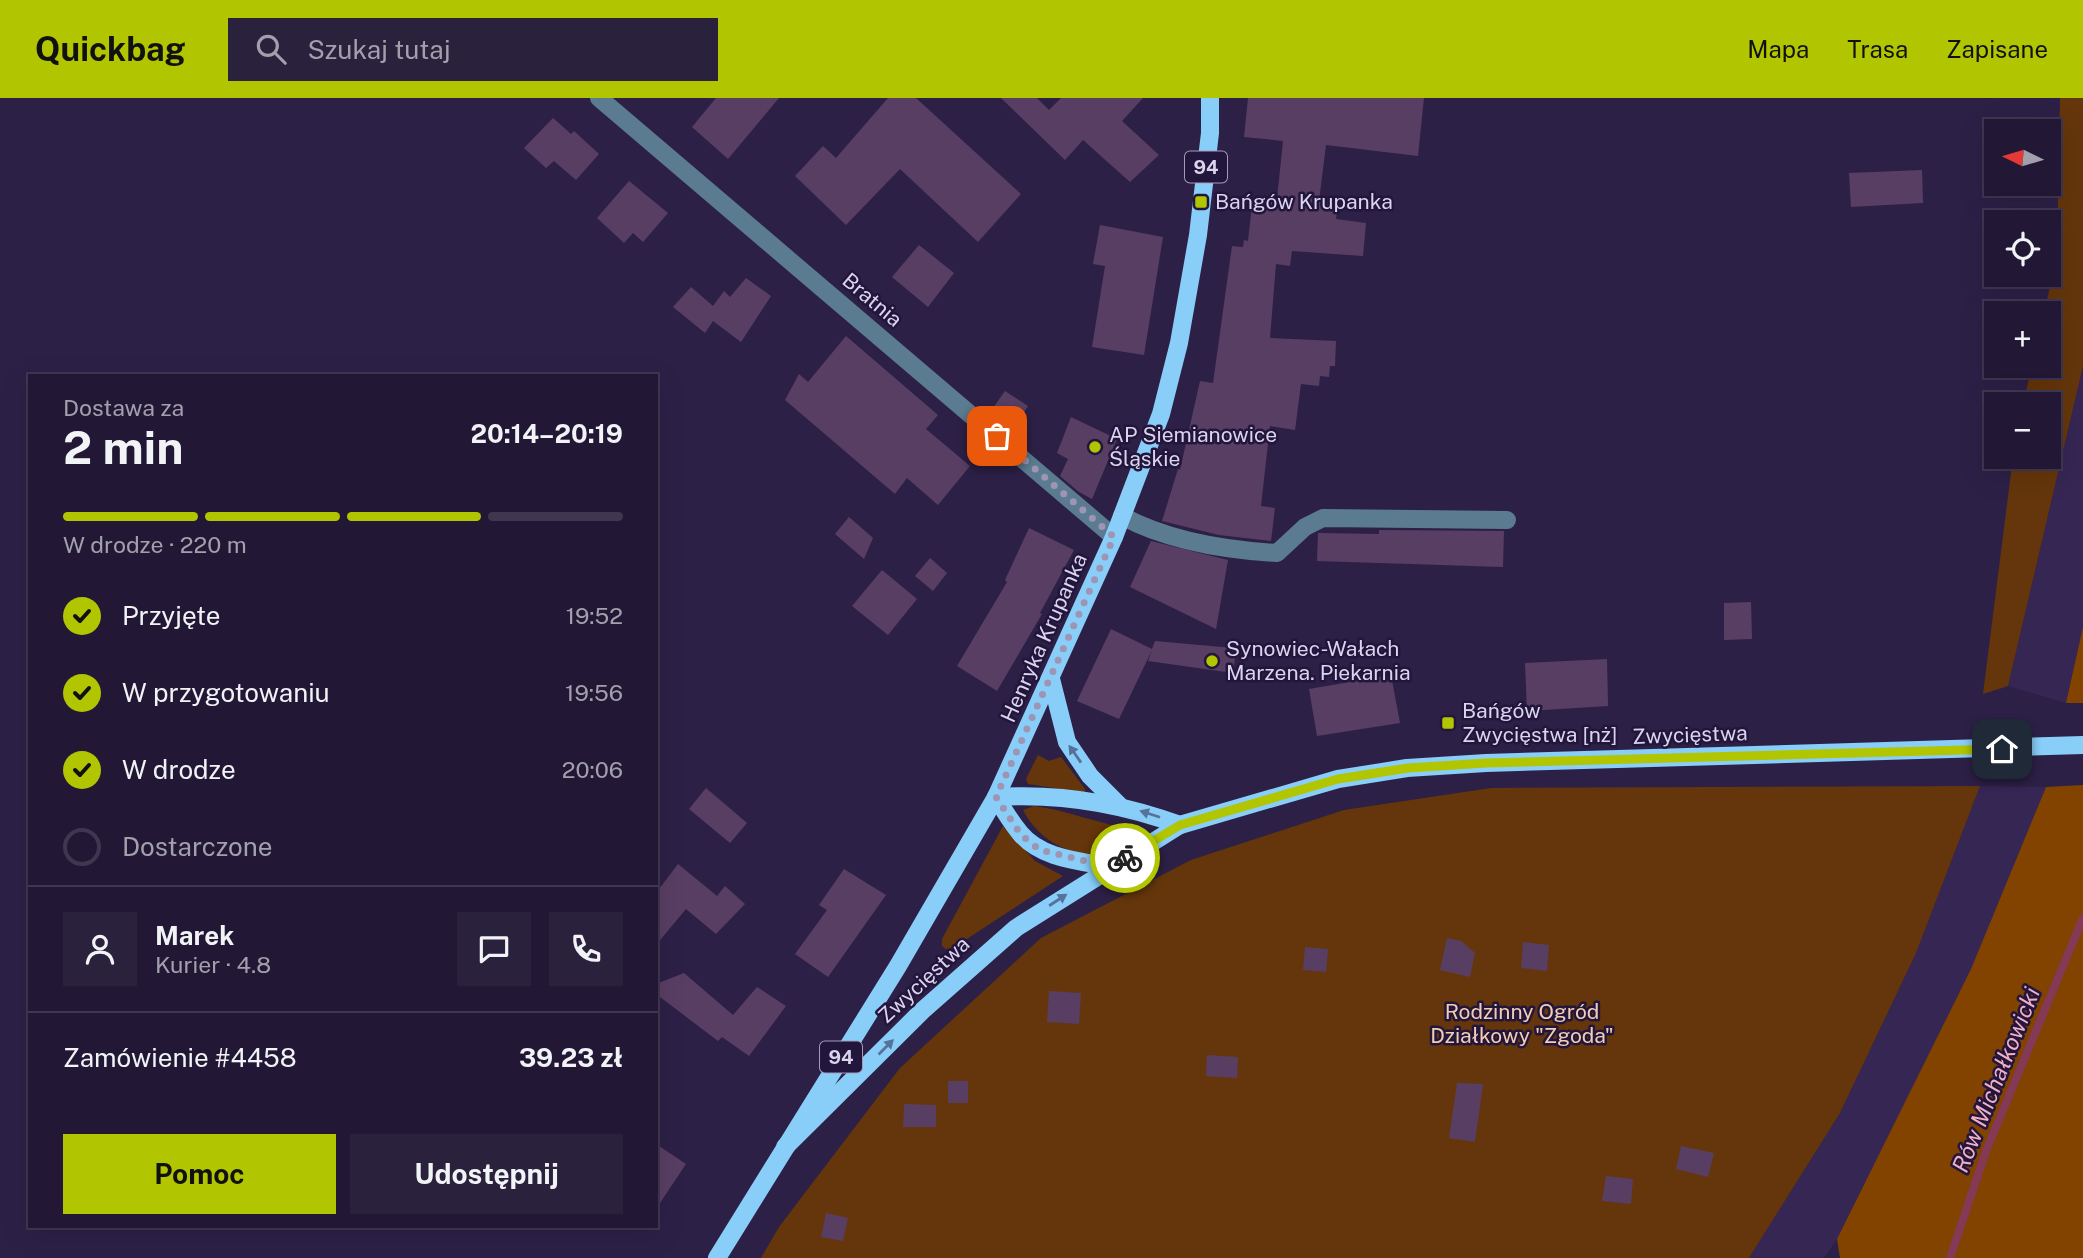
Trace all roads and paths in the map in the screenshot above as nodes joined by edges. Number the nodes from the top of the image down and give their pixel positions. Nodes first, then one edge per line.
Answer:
1 (599, 98) edge
2 (1210, 98) edge
3 (1122, 516) junction
4 (1507, 520) dead end
5 (1114, 537) junction
6 (1051, 679) junction
7 (2083, 745) edge
8 (996, 797) junction
9 (1119, 805) junction
10 (1180, 825) junction
11 (1111, 867) junction
12 (785, 1147) junction
13 (717, 1258) edge

1 - 5 street, Bratnia
2 - 3 main road, Henryka Krupanka / 94
3 - 4 street
3 - 5 main road, Henryka Krupanka / 94
5 - 6 main road, Henryka Krupanka / 94
6 - 8 main road, Henryka Krupanka / 94
9 -> 6 main road
7 - 10 main road, Zwycięstwa
8 - 9 main road
8 - 11 main road
8 - 12 main road, Henryka Krupanka / 94
10 -> 9 main road
10 - 11 main road, Zwycięstwa
12 -> 11 main road, Zwycięstwa
12 - 13 main road, 94

